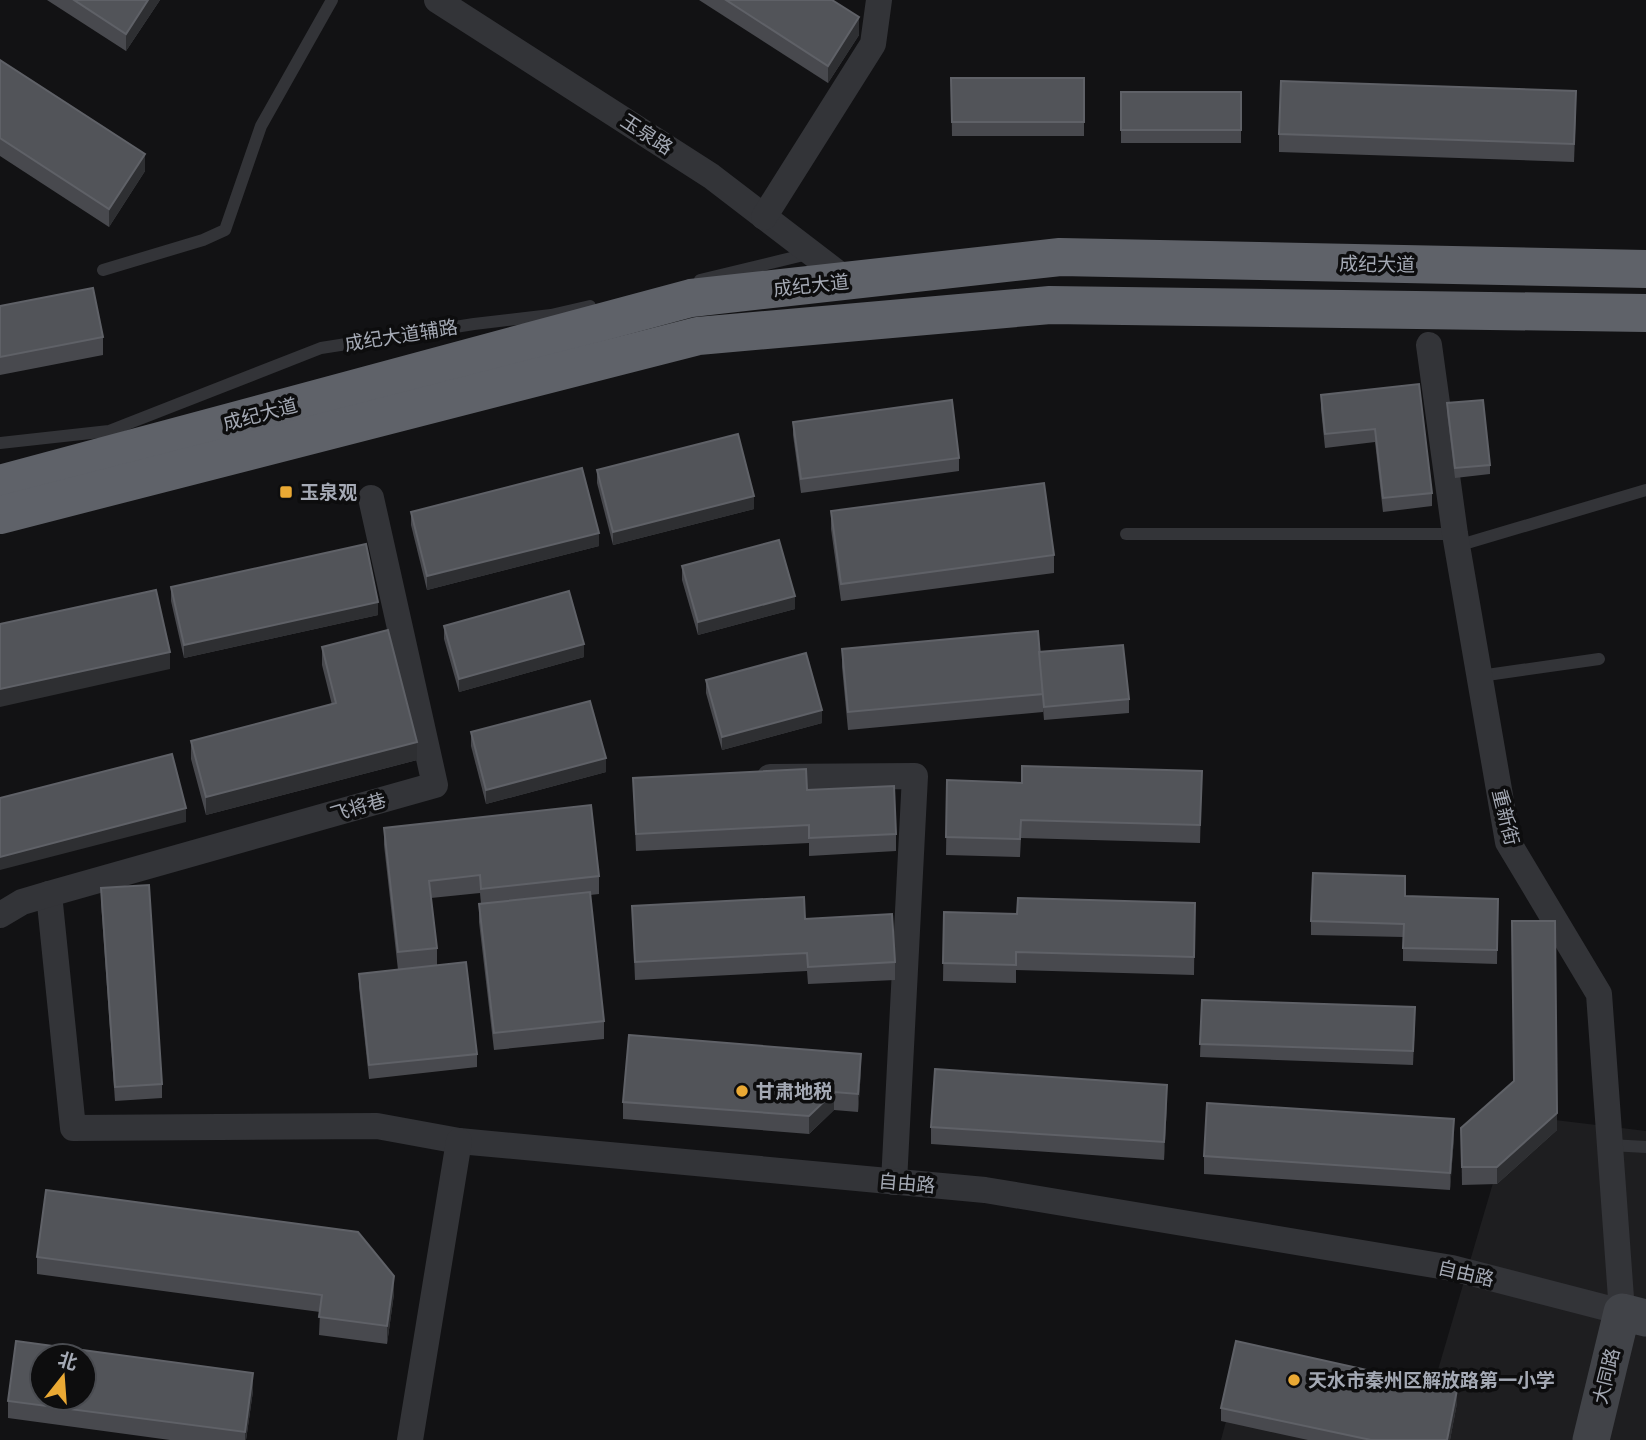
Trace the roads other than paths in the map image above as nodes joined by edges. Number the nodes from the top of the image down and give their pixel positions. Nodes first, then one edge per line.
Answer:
1 (332, 0) edge
2 (438, 0) edge
3 (879, 0) edge
4 (764, 217) junction
5 (812, 253) junction
6 (1646, 269) edge
7 (103, 270) dead end
8 (848, 281) junction
9 (681, 284) dead end
10 (603, 303) dead end
11 (1646, 313) edge
12 (1429, 345) dead end
13 (0, 443) edge
14 (0, 484) edge
15 (1646, 490) edge
16 (371, 498) dead end
17 (0, 515) edge
18 (1126, 534) dead end
19 (1456, 540) junction
20 (1599, 659) dead end
21 (1480, 676) junction
22 (747, 778) edge
23 (49, 894) junction
24 (0, 915) edge
25 (459, 1141) junction
26 (1610, 1145) junction
27 (1646, 1147) edge
28 (894, 1182) junction
29 (1634, 1315) edge
30 (410, 1440) edge
31 (1591, 1440) edge

1 - 7 lane
2 - 4 street, 玉泉路
3 - 4 street
4 - 5 street, 玉泉路
5 - 8 street, 玉泉路
5 - 9 lane
6 - 8 highway, 成纪大道
8 - 14 highway, 成纪大道
10 - 13 lane, 成纪大道辅路
11 - 17 highway, 成纪大道
12 - 19 street, 重新街
15 - 19 lane
16 - 23 street, 飞将巷
18 - 19 lane
19 - 21 street, 重新街
20 - 21 lane
21 - 26 street, 重新街
22 - 28 street
23 - 24 street, 飞将巷
23 - 25 street, 自由路
25 - 28 street, 自由路
25 - 30 street
26 - 27 lane
26 - 29 street, 重新街
28 - 29 street, 自由路
29 - 31 main road, 大同路

